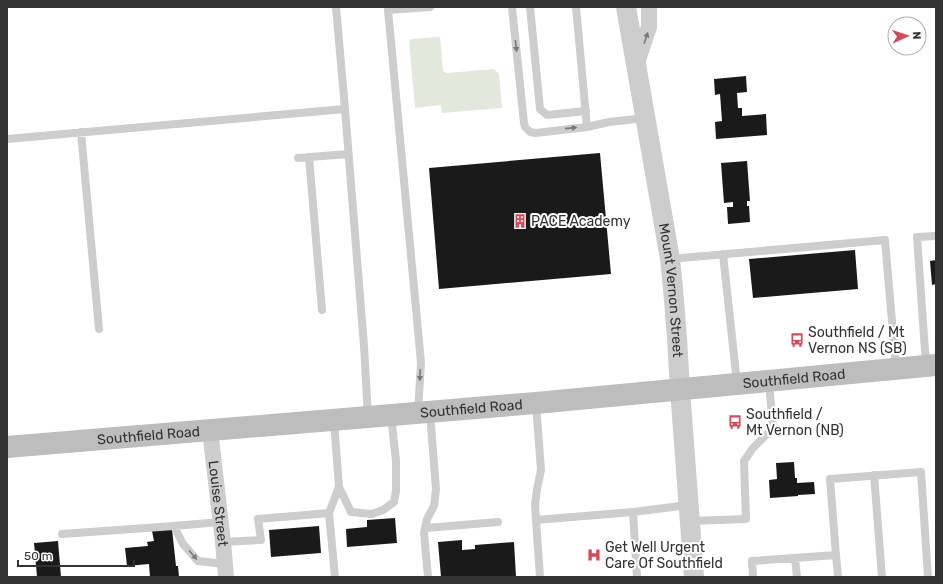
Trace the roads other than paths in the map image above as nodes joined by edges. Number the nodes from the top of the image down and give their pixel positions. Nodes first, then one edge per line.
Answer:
1 (336, 7) edge
2 (430, 7) edge
3 (512, 7) edge
4 (530, 7) edge
5 (576, 7) edge
6 (626, 7) edge
7 (649, 7) edge
8 (636, 67) junction
9 (345, 109) junction
10 (586, 111) junction
11 (645, 118) junction
12 (587, 127) junction
13 (81, 132) junction
14 (7, 139) edge
15 (348, 154) junction
16 (309, 157) junction
17 (298, 158) dead end
18 (936, 236) edge
19 (724, 254) junction
20 (670, 259) junction
21 (322, 310) dead end
22 (99, 329) dead end
23 (931, 366) edge
24 (896, 369) junction
25 (769, 381) junction
26 (737, 384) junction
27 (680, 389) junction
28 (536, 403) junction
29 (424, 412) junction
30 (391, 415) junction
31 (368, 417) junction
32 (334, 420) junction
33 (210, 430) junction
34 (7, 447) edge
35 (874, 475) junction
36 (339, 487) junction
37 (633, 512) junction
38 (329, 513) junction
39 (690, 513) junction
40 (536, 520) junction
41 (220, 522) junction
42 (498, 522) dead end
43 (174, 526) junction
44 (426, 528) junction
45 (62, 534) dead end
46 (223, 542) junction
47 (836, 555) junction
48 (795, 558) junction
49 (225, 570) edge
50 (335, 577) edge
51 (428, 577) edge
52 (540, 577) edge
53 (637, 577) edge
54 (694, 577) edge
55 (753, 577) edge
56 (797, 577) edge
57 (838, 577) edge
58 (882, 577) edge
59 (928, 577) edge

1 - 9 lane
2 -> 29 lane
3 -> 12 lane
4 - 10 lane
5 - 10 lane
6 - 8 street, Mount Vernon Street
8 -> 7 street
8 - 11 street, Mount Vernon Street
9 - 13 lane
9 - 15 lane
10 - 12 lane
11 - 12 lane
11 - 20 street, Mount Vernon Street
13 - 14 lane
13 - 22 lane
15 - 16 lane
15 - 31 lane
16 - 17 lane
16 - 21 lane
18 - 23 lane
19 - 20 lane
19 - 24 lane
19 - 26 lane
20 - 27 street, Mount Vernon Street
23 - 24 main road, Southfield Road
24 - 25 main road, Southfield Road
25 - 26 main road, Southfield Road
25 - 39 lane
26 - 27 main road, Southfield Road
27 - 28 main road, Southfield Road
27 - 39 street, Mount Vernon Street
28 - 29 main road, Southfield Road
28 - 40 lane
29 - 30 main road, Southfield Road
29 - 44 lane
30 - 31 main road, Southfield Road
30 - 36 lane
31 - 32 main road, Southfield Road
32 - 33 main road, Southfield Road
32 - 36 lane
33 - 34 main road, Southfield Road
33 - 41 street, Louise Street
35 - 47 lane
35 - 58 lane
35 - 59 lane
36 - 38 lane
37 - 39 lane
37 - 40 lane
37 - 53 lane
38 - 46 lane
38 - 50 lane
39 - 54 street, Mount Vernon Street
40 - 52 lane
41 - 43 lane
41 - 46 street, Louise Street
42 - 44 lane
43 - 45 lane
43 -> 49 lane
44 - 51 lane
46 - 49 street, Louise Street
47 - 48 lane
47 - 57 lane
48 - 55 lane
48 - 56 lane

